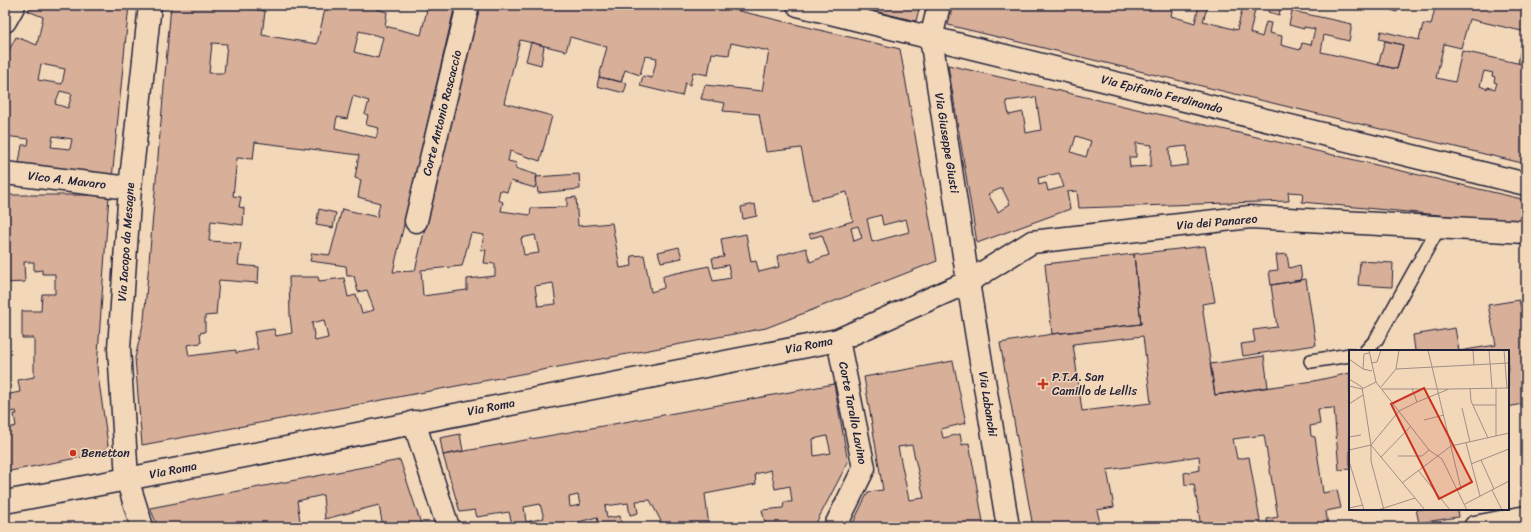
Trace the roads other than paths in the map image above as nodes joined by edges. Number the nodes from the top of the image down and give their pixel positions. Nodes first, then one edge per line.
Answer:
1 (14, 5) edge
2 (150, 5) edge
3 (468, 5) edge
4 (798, 5) edge
5 (939, 5) edge
6 (5, 21) edge
7 (931, 38) junction
8 (5, 173) edge
9 (1526, 184) edge
10 (130, 188) junction
11 (416, 221) dead end
12 (1439, 227) junction
13 (1526, 232) edge
14 (968, 282) junction
15 (838, 340) junction
16 (1367, 350) edge
17 (1349, 355) edge
18 (1311, 361) dead end
19 (414, 422) junction
20 (127, 479) junction
21 (5, 502) edge
22 (1526, 517) edge
23 (142, 527) edge
24 (448, 527) edge
25 (835, 527) edge
26 (1008, 527) edge
27 (1475, 527) edge

1 - 6 street
2 - 10 street, Via Iacopo da Mesagne
3 - 11 street, Corte Antonio Rascaccio
4 - 7 street, Via Epifanio Ferdinando
5 - 7 street, Via Giuseppe Giusti
7 - 9 street, Via Epifanio Ferdinando
7 - 14 street, Via Giuseppe Giusti
8 - 10 street, Vico A. Mavaro
10 - 20 street, Via Iacopo da Mesagne
12 - 13 street, Via dei Panareo
12 - 14 street, Via dei Panareo
12 - 16 lane
14 - 15 street, Via Roma
14 - 26 street, Via Labanchi
15 - 19 street, Via Roma
15 - 25 street, Corte Tarallo Lavino
17 - 18 lane
19 - 20 street, Via Roma
19 - 24 street
20 - 21 street, Via Roma
20 - 23 street, Via Iacopo da Mesagne
22 - 27 street

